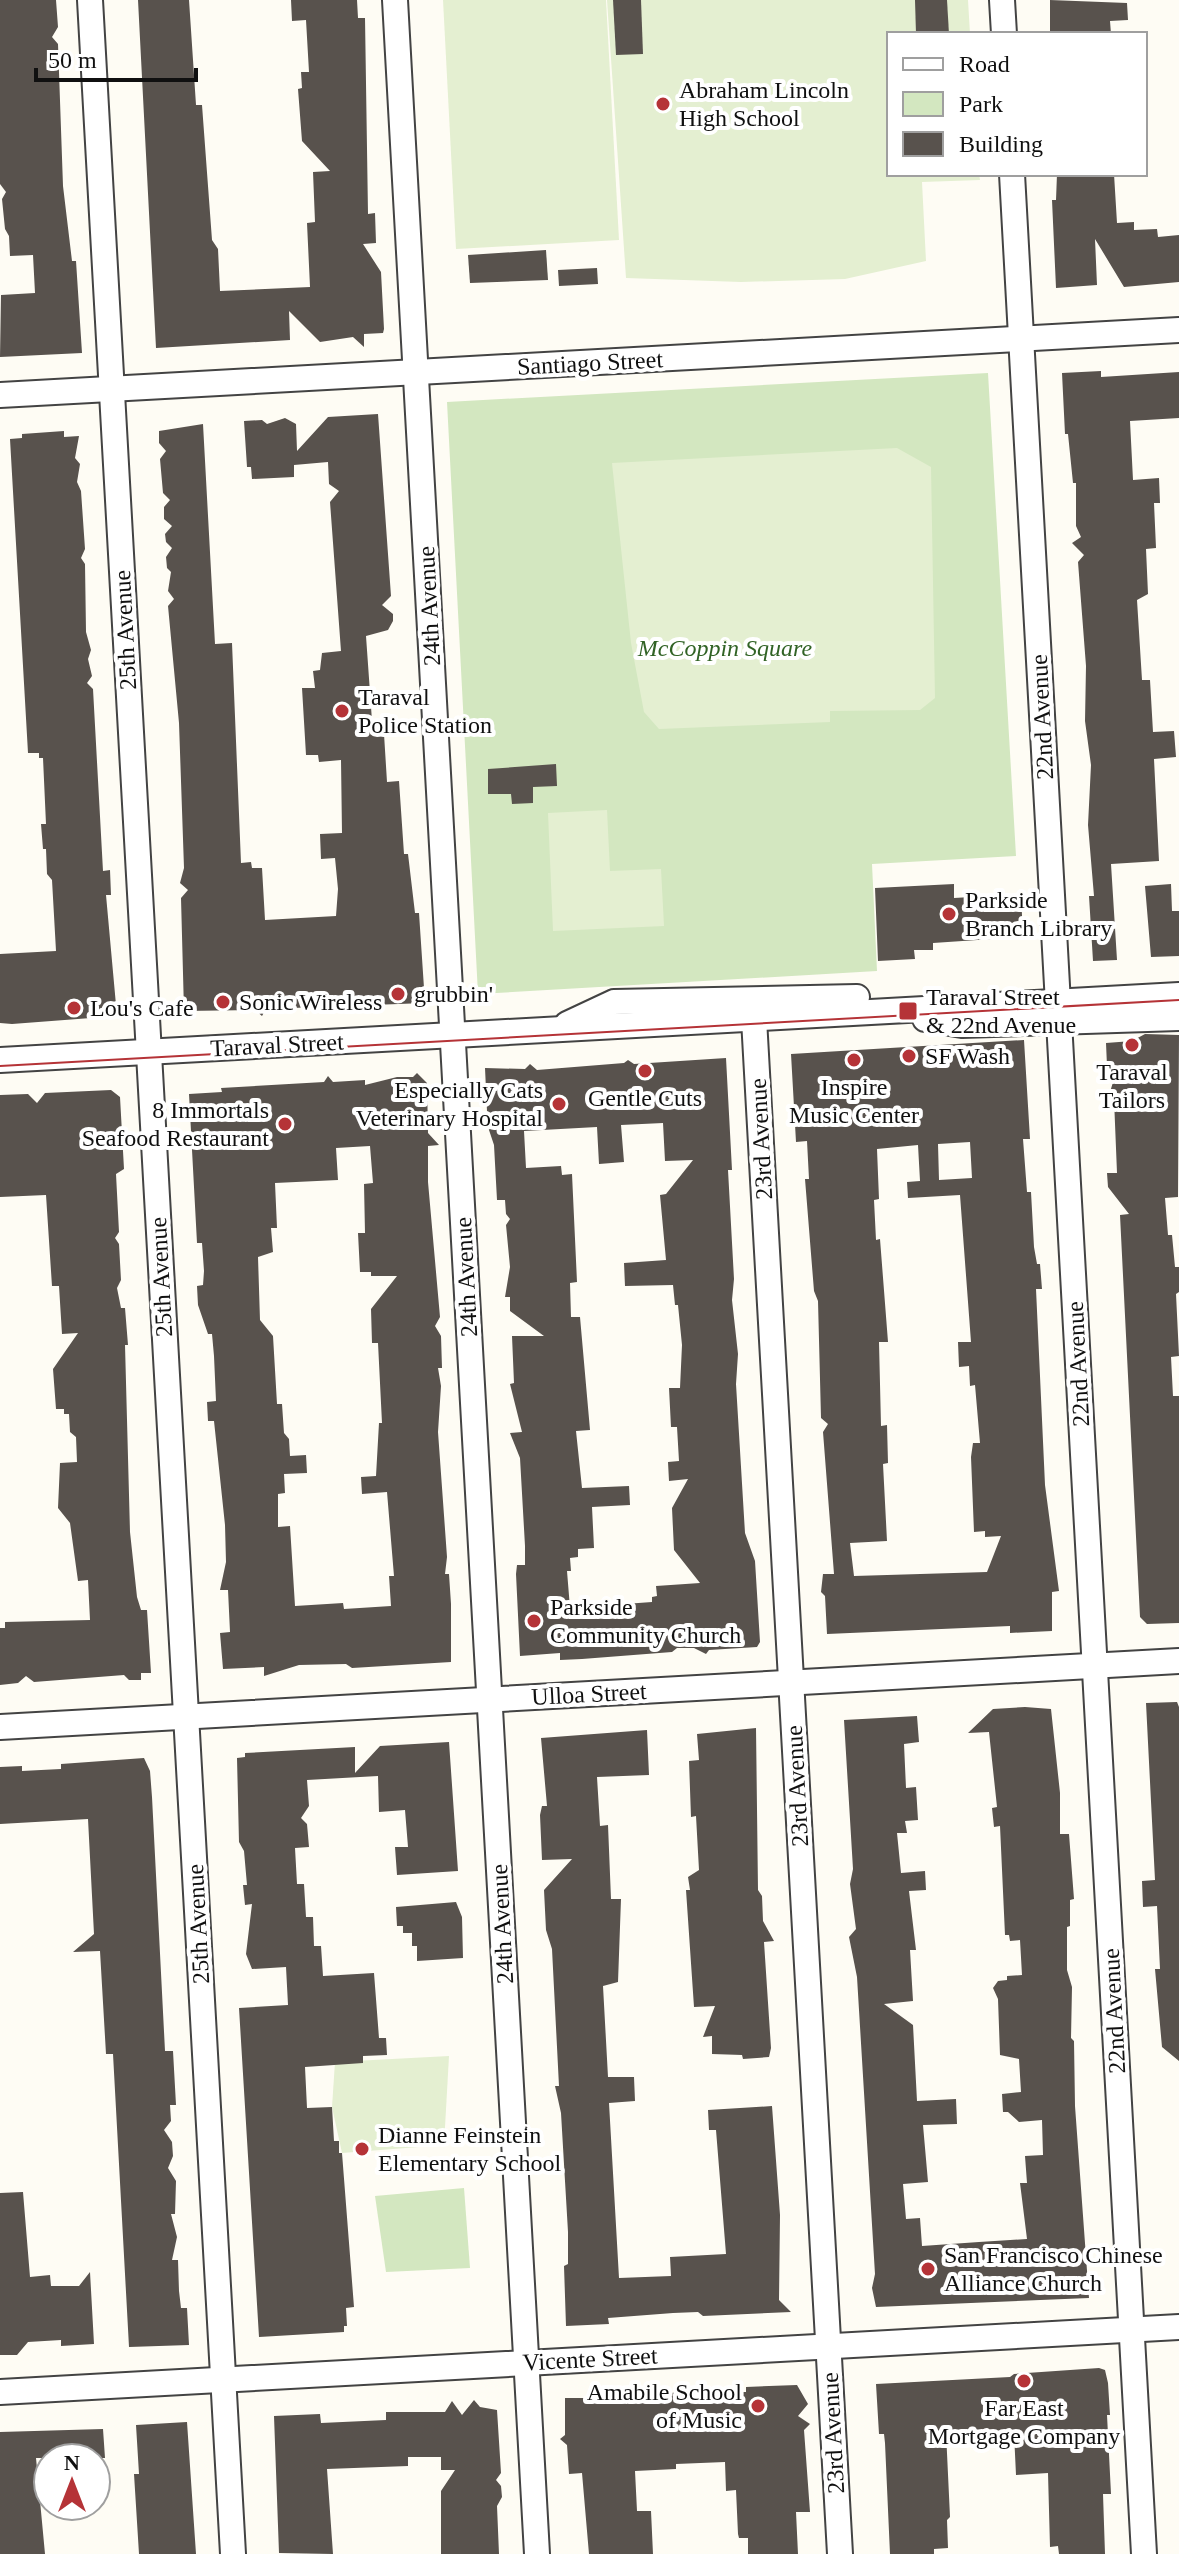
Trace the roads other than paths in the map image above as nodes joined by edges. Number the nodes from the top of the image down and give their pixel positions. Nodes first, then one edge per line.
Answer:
1 (90, 0) edge
2 (395, 0) edge
3 (1002, 0) edge
4 (1004, 32) edge
5 (1012, 176) edge
6 (1179, 330) edge
7 (1021, 338) junction
8 (416, 372) junction
9 (112, 389) junction
10 (0, 395) edge
11 (1179, 979) edge
12 (1179, 995) edge
13 (1058, 1003) junction
14 (872, 1004) junction
15 (1179, 1018) edge
16 (754, 1019) junction
17 (553, 1030) junction
18 (453, 1035) junction
19 (149, 1052) junction
20 (0, 1060) edge
21 (1179, 1661) edge
22 (1095, 1666) junction
23 (792, 1683) junction
24 (489, 1699) junction
25 (186, 1717) junction
26 (0, 1727) edge
27 (1179, 2327) edge
28 (1132, 2330) junction
29 (829, 2346) junction
30 (526, 2363) junction
31 (223, 2380) junction
32 (0, 2392) edge
33 (233, 2554) edge
34 (537, 2554) edge
35 (840, 2554) edge
36 (1144, 2554) edge

1 - 9 street, 25th Avenue
2 - 8 street, 24th Avenue
3 - 4 street
5 - 7 street, 22nd Avenue
6 - 7 street, Santiago Street
7 - 8 street, Santiago Street
7 - 13 street, 22nd Avenue
8 - 9 street, Santiago Street
8 - 18 street, 24th Avenue
9 - 10 street, Santiago Street
9 - 19 street, 25th Avenue
11 - 13 street, Taraval Street
12 - 13 street, Taraval Street
13 - 14 street, Taraval Street
13 - 14 street, Taraval Street
13 - 14 street, Taraval Street
13 - 15 street, Taraval Street
13 - 22 street, 22nd Avenue
14 - 16 street, Taraval Street
14 - 17 street, Taraval Street
16 - 17 street, Taraval Street
16 - 23 street, 23rd Avenue
17 - 18 street, Taraval Street
18 - 19 street, Taraval Street
18 - 24 street, 24th Avenue
19 - 20 street, Taraval Street
19 - 25 street, 25th Avenue
21 - 22 street, Ulloa Street
22 - 23 street, Ulloa Street
22 - 28 street, 22nd Avenue
23 - 24 street, Ulloa Street
23 - 29 street, 23rd Avenue
24 - 25 street, Ulloa Street
24 - 30 street, 24th Avenue
25 - 26 street, Ulloa Street
25 - 31 street, 25th Avenue
27 - 28 street, Vicente Street
28 - 29 street, Vicente Street
28 - 36 street, 22nd Avenue
29 - 30 street, Vicente Street
29 - 35 street, 23rd Avenue
30 - 31 street, Vicente Street
30 - 34 street, 24th Avenue
31 - 32 street, Vicente Street
31 - 33 street, 25th Avenue

